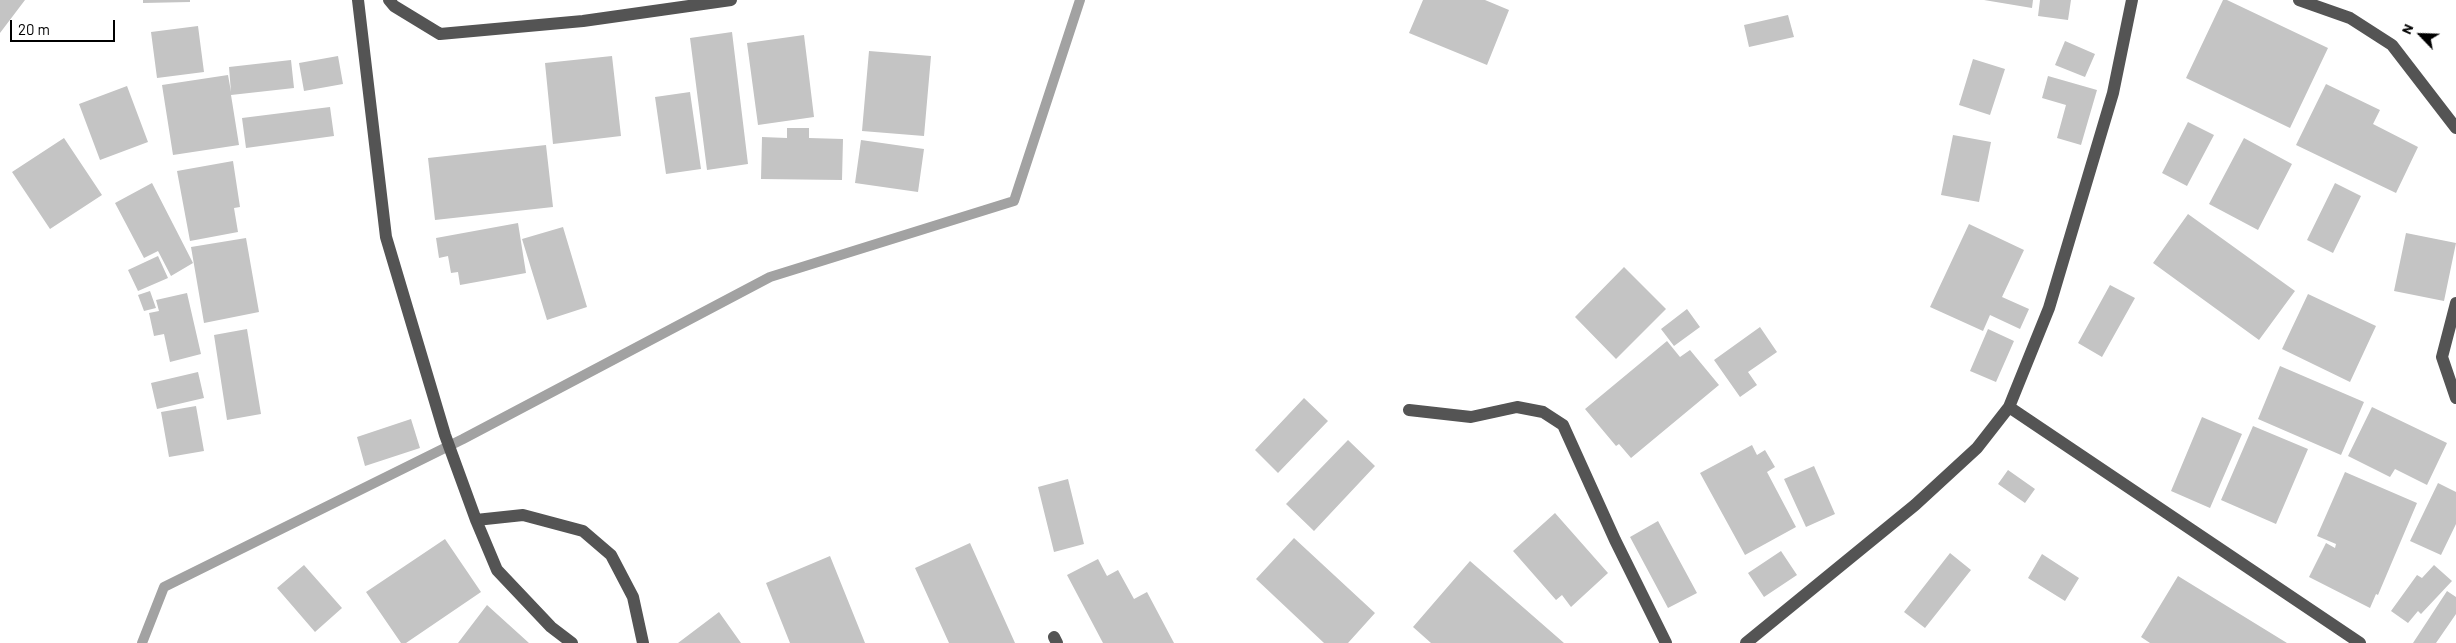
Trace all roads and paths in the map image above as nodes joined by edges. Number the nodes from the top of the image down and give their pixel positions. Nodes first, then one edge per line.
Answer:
1 (358, 0) edge
2 (389, 0) edge
3 (731, 0) edge
4 (2132, 0) edge
5 (2299, 0) edge
6 (2456, 128) edge
7 (2456, 303) edge
8 (2456, 398) edge
9 (2010, 407) junction
10 (1409, 410) dead end
11 (476, 520) junction
12 (572, 643) edge
13 (642, 643) edge
14 (1666, 643) edge
15 (1746, 643) edge
16 (2360, 643) edge

1 - 11 street
2 - 3 street
4 - 9 street
5 - 6 street
7 - 8 street
9 - 15 street
9 - 16 street
10 - 14 street
11 - 12 street
11 - 13 street

